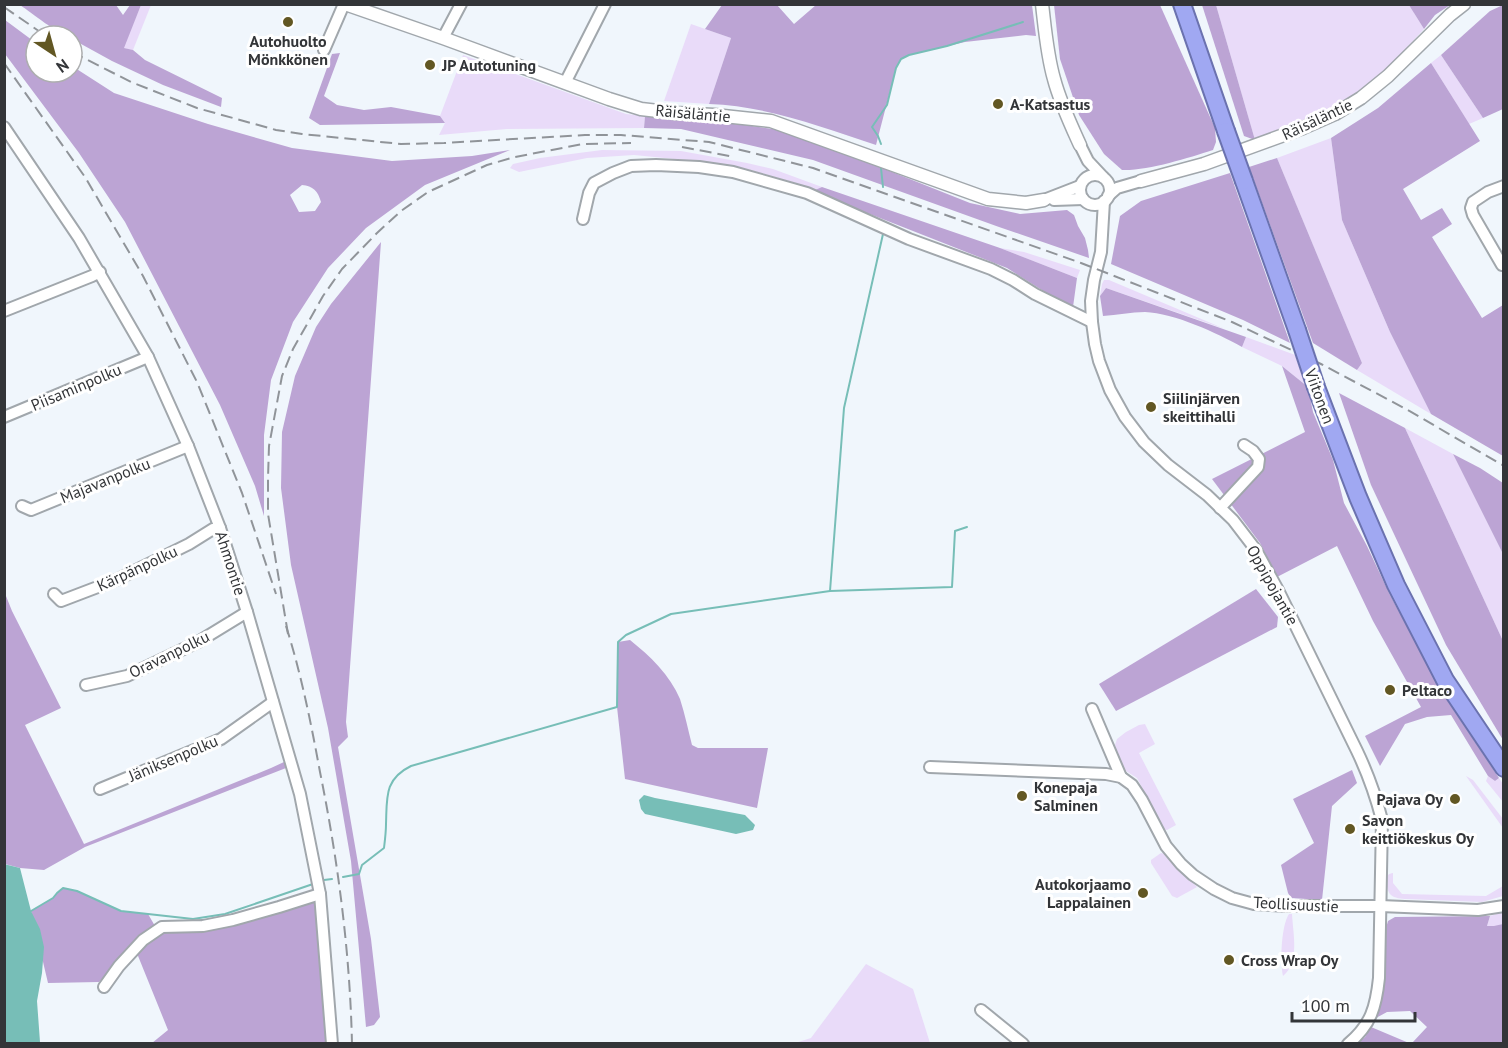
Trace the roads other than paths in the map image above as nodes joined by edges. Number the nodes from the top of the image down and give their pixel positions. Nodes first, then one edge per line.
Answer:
1 (344, 4) edge
2 (461, 4) edge
3 (605, 4) edge
4 (1042, 4) edge
5 (1182, 4) edge
6 (1464, 4) edge
7 (443, 38) junction
8 (324, 50) dead end
9 (565, 83) junction
10 (4, 127) edge
11 (1080, 145) junction
12 (1105, 179) junction
13 (1141, 181) junction
14 (1081, 184) junction
15 (1503, 186) edge
16 (1106, 199) junction
17 (1044, 200) junction
18 (1085, 200) junction
19 (583, 219) dead end
20 (1103, 233) junction
21 (1502, 265) dead end
22 (99, 272) junction
23 (4, 311) edge
24 (1092, 322) junction
25 (148, 357) junction
26 (4, 417) edge
27 (1244, 444) dead end
28 (188, 446) junction
29 (22, 506) dead end
30 (1220, 508) junction
31 (220, 528) junction
32 (54, 594) dead end
33 (247, 612) junction
34 (86, 685) dead end
35 (273, 702) junction
36 (1092, 710) dead end
37 (930, 767) dead end
38 (1503, 768) edge
39 (1120, 777) junction
40 (100, 789) dead end
41 (320, 894) junction
42 (1380, 906) junction
43 (1503, 906) edge
44 (104, 987) dead end
45 (981, 1010) dead end
46 (332, 1044) edge
47 (1023, 1044) edge
48 (1348, 1044) edge

1 - 7 street, Räisäläntie
1 - 8 street
2 - 7 street
3 - 9 street
4 - 11 street
5 - 38 highway, Viitonen, bridge
6 - 13 street, Räisäläntie
7 - 9 street, Räisäläntie
9 - 17 street, Räisäläntie
10 - 22 street, Ahmontie
11 - 12 street
11 - 14 street
12 - 13 street
12 - 14 street
12 - 16 street
13 - 16 street
14 - 17 street
14 - 18 street
15 - 21 street
16 - 18 street
16 - 20 street, Oppipojantie
17 - 18 street
18 - 20 street
19 - 24 street
20 - 24 street, Oppipojantie
22 - 23 street
22 - 25 street, Ahmontie
24 - 30 street, Oppipojantie
25 - 26 street, Piisaminpolku
25 - 28 street, Ahmontie
27 - 30 street
28 - 29 street, Majavanpolku
28 - 31 street, Ahmontie
30 - 42 street, Oppipojantie
31 - 32 street, Kärpänpolku
31 - 33 street, Ahmontie
33 - 34 street, Oravanpolku
33 - 35 street, Ahmontie
35 - 40 street, Jäniksenpolku
35 - 41 street, Ahmontie
36 - 39 street
37 - 39 street
39 - 42 street, Teollisuustie
41 - 44 street
41 - 46 street, Ahmontie
42 - 43 street, Teollisuustie
42 - 48 street, Oppipojantie
45 - 47 street

